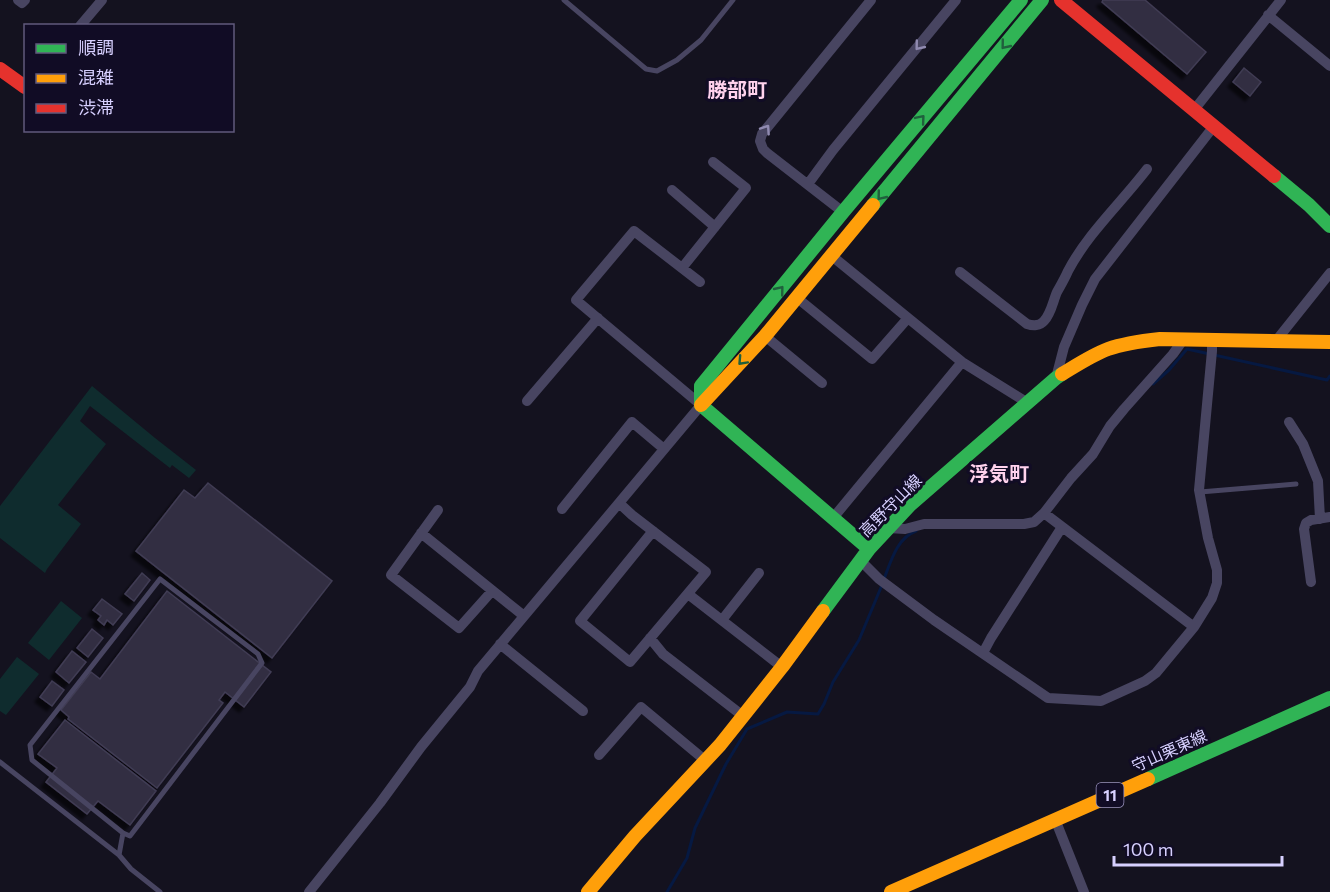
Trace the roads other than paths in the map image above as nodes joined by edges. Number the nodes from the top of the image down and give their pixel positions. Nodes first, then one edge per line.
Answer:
1 (18, 0) edge
2 (25, 0) edge
3 (102, 0) edge
4 (564, 0) edge
5 (733, 0) edge
6 (871, 0) edge
7 (956, 0) edge
8 (1021, 0) edge
9 (1042, 0) edge
10 (1060, 0) edge
11 (1281, 0) edge
12 (1268, 15) junction
13 (82, 24) edge
14 (1330, 66) edge
15 (0, 69) edge
16 (24, 86) edge
17 (1194, 110) junction
18 (1214, 126) junction
19 (713, 162) dead end
20 (1147, 169) dead end
21 (808, 184) junction
22 (672, 190) dead end
23 (843, 212) junction
24 (1330, 226) edge
25 (716, 227) junction
26 (824, 236) junction
27 (835, 252) junction
28 (682, 268) junction
29 (960, 272) dead end
30 (1330, 273) edge
31 (700, 282) dead end
32 (796, 297) junction
33 (598, 318) junction
34 (908, 318) junction
35 (765, 336) junction
36 (1183, 340) junction
37 (1275, 342) junction
38 (1330, 342) edge
39 (1212, 350) junction
40 (962, 362) junction
41 (1056, 378) junction
42 (822, 383) dead end
43 (527, 401) dead end
44 (1028, 403) junction
45 (701, 405) junction
46 (1289, 422) dead end
47 (664, 450) junction
48 (1296, 484) dead end
49 (1200, 492) junction
50 (620, 503) junction
51 (562, 509) dead end
52 (438, 510) dead end
53 (1048, 516) junction
54 (833, 518) junction
55 (1325, 518) edge
56 (1062, 527) junction
57 (888, 528) junction
58 (653, 531) junction
59 (421, 533) junction
60 (865, 555) junction
61 (759, 573) dead end
62 (1311, 582) dead end
63 (492, 591) junction
64 (688, 594) junction
65 (524, 616) junction
66 (722, 620) junction
67 (1194, 627) junction
68 (650, 638) junction
69 (500, 644) junction
70 (983, 653) junction
71 (782, 667) junction
72 (1330, 698) edge
73 (583, 711) dead end
74 (743, 716) junction
75 (599, 755) dead end
76 (706, 761) junction
77 (0, 762) edge
78 (1055, 819) junction
79 (123, 833) junction
80 (119, 855) junction
81 (160, 892) edge
82 (309, 892) edge
83 (588, 892) edge
84 (891, 892) edge
85 (1084, 892) edge

1 - 2 street
3 - 13 street
4 - 5 lane
21 -> 6 street
7 -> 21 street
23 -> 8 street
9 -> 27 street
10 - 17 street
11 - 12 street
12 - 14 street
12 - 17 street
15 - 16 street
17 - 18 street
18 - 24 street
18 - 41 street
19 - 25 street
20 - 29 street
21 - 23 street
22 - 25 street
23 - 26 street
25 - 28 street
26 - 27 street
45 -> 26 street
27 - 32 street
27 - 34 street
28 - 31 street
28 - 33 street
30 - 37 street
32 - 34 street
32 - 35 street
33 - 43 street
33 - 45 street
34 - 40 street
35 - 42 street
35 -> 45 street
36 - 39 street, 高野守山線
36 - 41 street, 高野守山線
36 - 53 street
37 - 38 street, 高野守山線
37 - 39 street, 高野守山線
39 - 49 street
40 - 44 street
40 - 54 street
41 - 44 street, 高野守山線
44 - 57 street, 高野守山線
45 - 47 street
45 - 54 street
46 - 55 street
47 - 50 street
47 - 51 street
48 - 49 lane
49 - 67 street
50 - 58 street
50 - 65 street
52 - 59 street
53 - 56 street
53 - 57 street
54 - 60 street
55 - 62 street
56 - 67 street
56 - 70 street
57 - 60 street, 高野守山線
58 - 64 street
58 - 68 street
59 - 63 street
59 - 63 street
60 - 70 street
60 - 71 street, 高野守山線
61 - 66 street
63 - 65 street
64 - 66 street
64 - 68 street
65 - 69 street
66 - 71 street
67 - 70 street
68 - 74 street
69 - 73 street
69 - 82 street
71 - 74 street, 高野守山線
72 - 78 street, 守山栗東線 / 11
74 - 76 street, 高野守山線
75 - 76 street
76 - 83 street, 高野守山線
77 - 80 lane
78 - 84 street, 守山栗東線 / 11
78 - 85 street
79 - 79 lane
79 - 80 lane
80 - 81 lane

